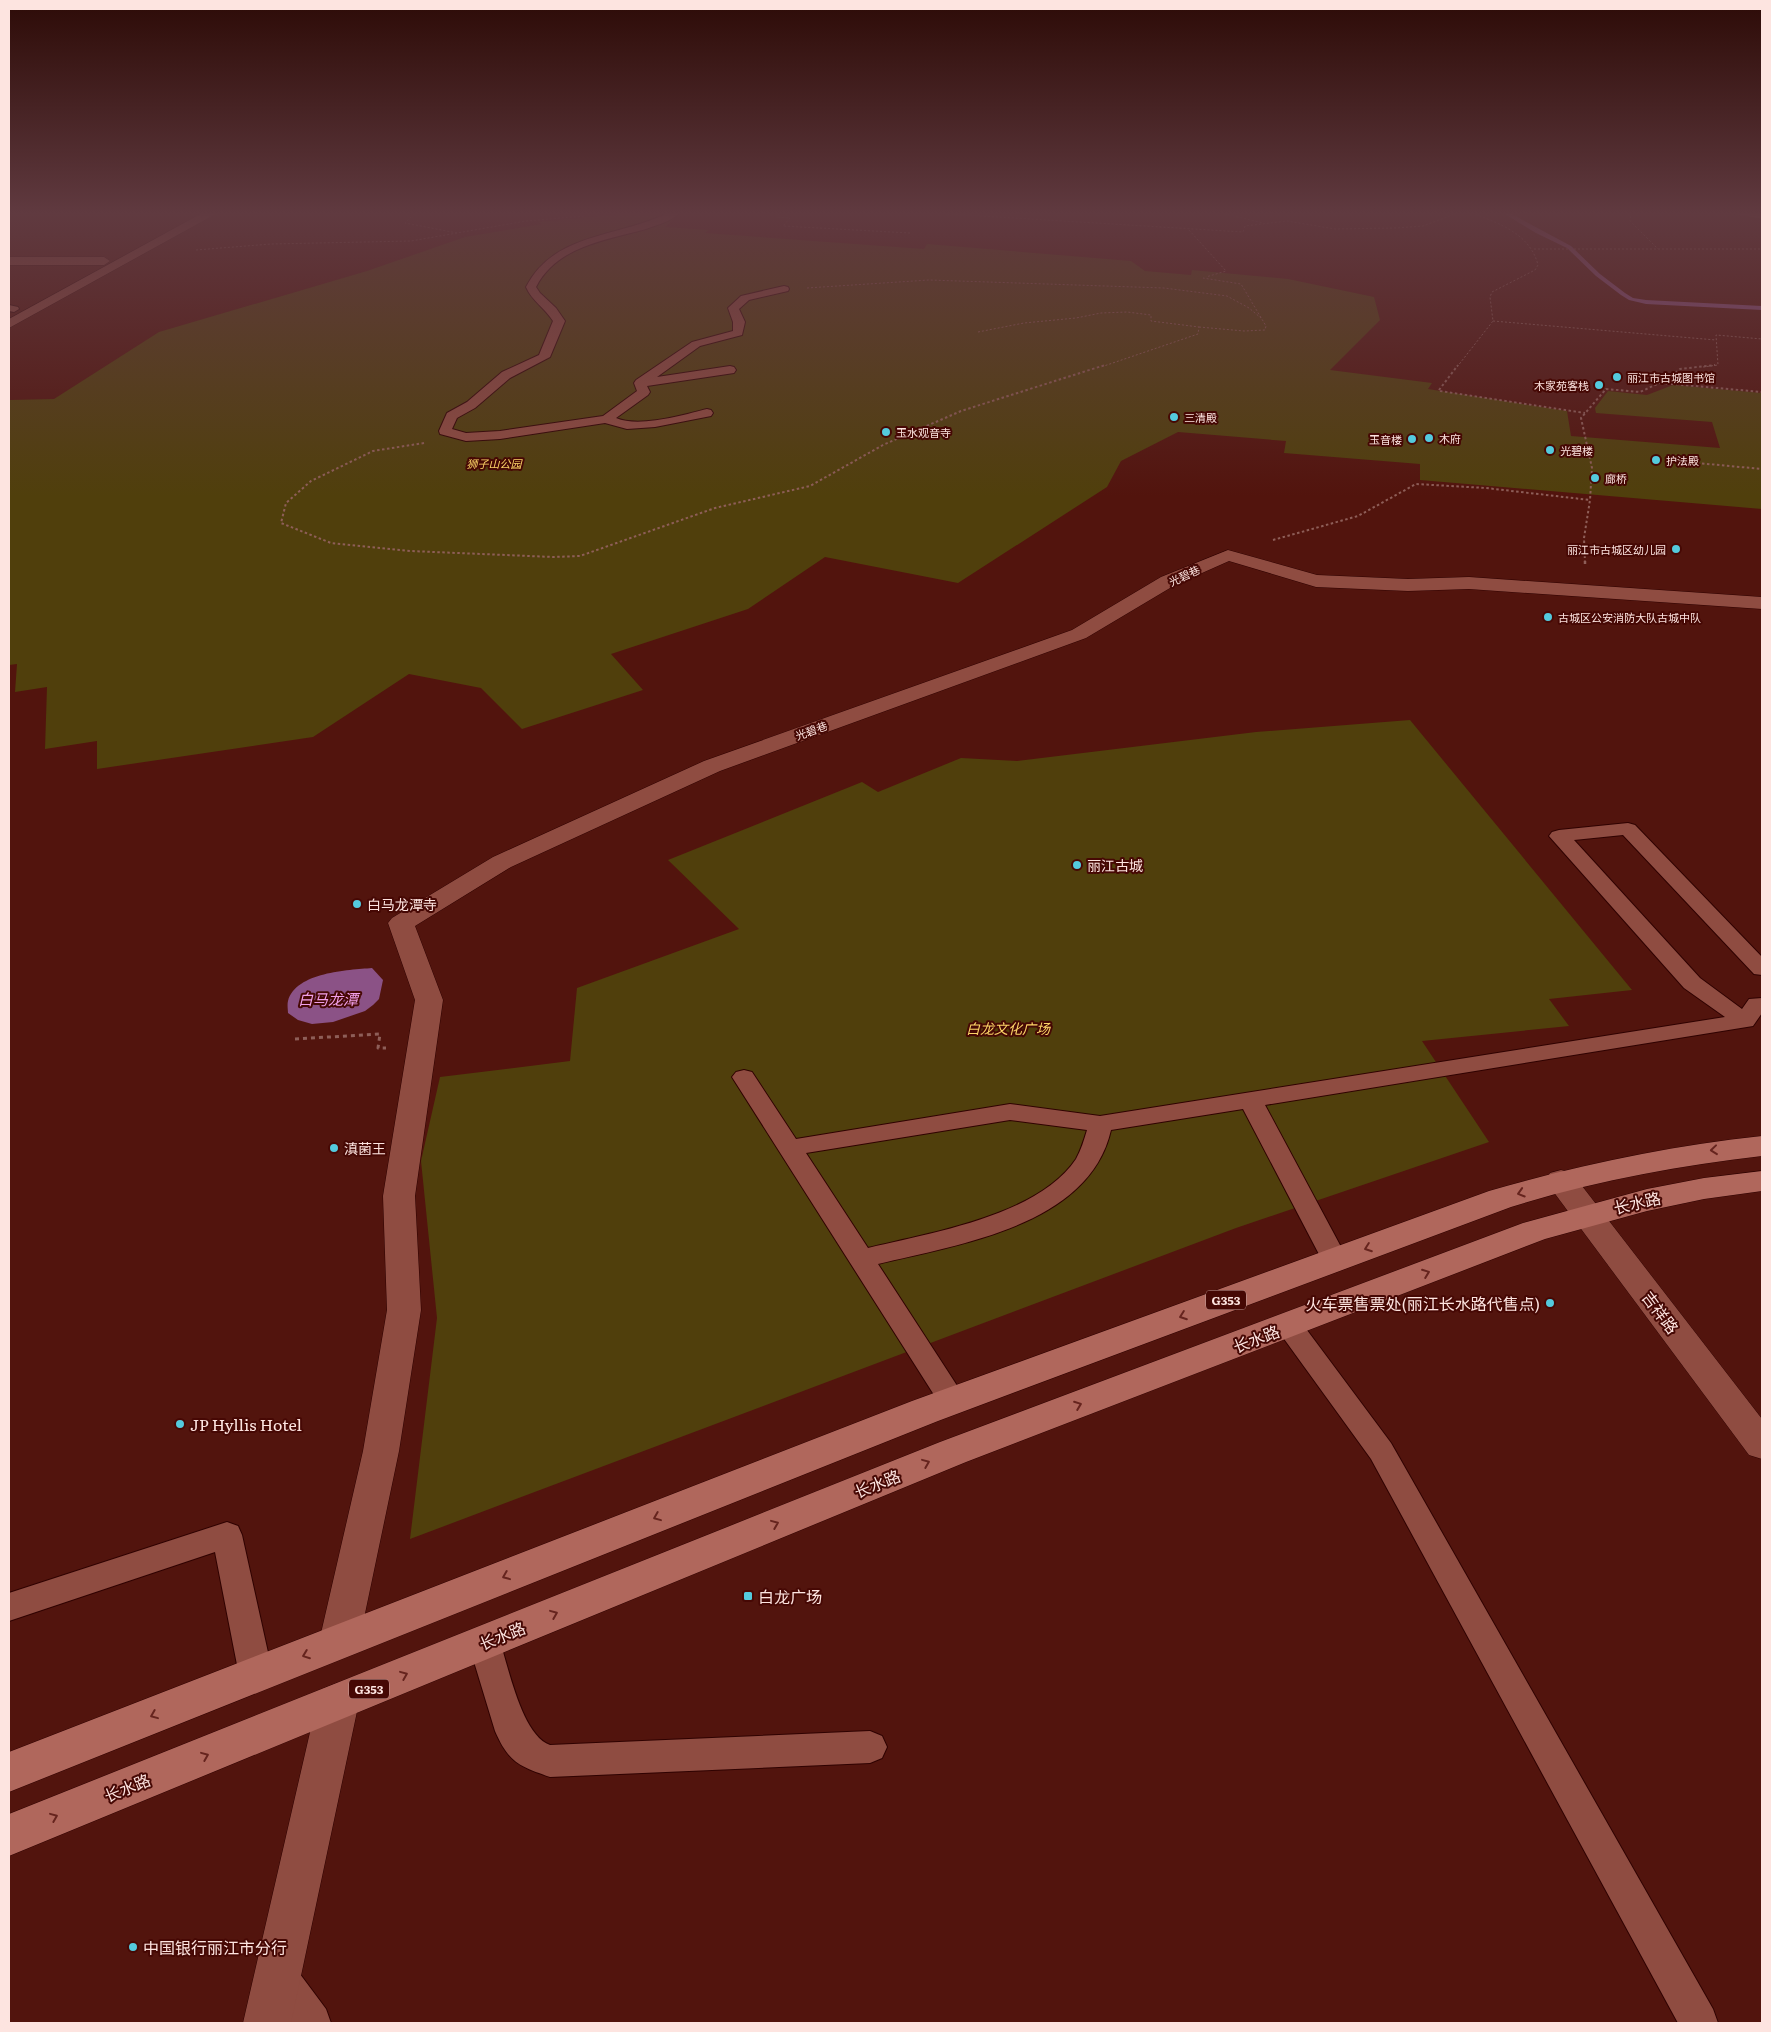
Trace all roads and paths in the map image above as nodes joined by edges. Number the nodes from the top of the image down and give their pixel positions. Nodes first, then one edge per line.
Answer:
1 (42, 306) edge
2 (546, 306) edge
3 (736, 306) edge
4 (1245, 306) edge
5 (1254, 306) edge
6 (1491, 306) edge
7 (1261, 318) junction
8 (1493, 321) junction
9 (9, 324) edge
10 (1199, 326) junction
11 (978, 332) dead end
12 (1762, 338) edge
13 (1716, 340) junction
14 (730, 370) dead end
15 (640, 383) junction
16 (1660, 383) junction
17 (1762, 392) edge
18 (706, 413) dead end
19 (1585, 413) junction
20 (607, 419) junction
21 (466, 437) junction
22 (1698, 463) dead end
23 (1762, 468) edge
24 (1590, 500) junction
25 (1228, 555) junction
26 (1586, 591) junction
27 (1762, 603) edge
28 (1762, 969) edge
29 (1757, 1006) edge
30 (294, 1039) dead end
31 (422, 1046) junction
32 (744, 1077) dead end
33 (1250, 1100) junction
34 (1100, 1124) junction
35 (1762, 1146) edge
36 (790, 1148) junction
37 (1560, 1180) junction
38 (1762, 1181) edge
39 (1586, 1214) junction
40 (862, 1260) junction
41 (1335, 1260) junction
42 (1288, 1325) junction
43 (953, 1401) junction
44 (1762, 1444) edge
45 (9, 1607) edge
46 (339, 1642) junction
47 (484, 1642) junction
48 (256, 1675) junction
49 (338, 1702) junction
50 (870, 1746) dead end
51 (9, 1772) edge
52 (9, 1835) edge
53 (278, 1974) junction
54 (267, 2023) edge
55 (312, 2023) edge
56 (1699, 2023) edge

1 - 9 street
2 - 21 lane
3 - 15 lane
4 - 7 path
5 - 7 path
6 - 8 path
7 - 10 path
8 - 13 path
8 - 19 path
10 - 11 path
10 - 21 path
12 - 13 path
13 - 16 path
14 - 15 lane
15 - 20 lane
16 - 17 path
16 - 19 path
18 - 20 lane
19 - 24 path
20 - 21 lane
22 - 23 path
24 - 25 path
24 - 26 path
25 - 26 street
25 - 31 street, 光碧巷
26 - 27 street
28 - 29 lane
29 - 33 lane
30 - 31 path
31 - 46 street
32 - 36 lane
33 - 34 lane
33 - 41 lane
34 - 36 lane
34 - 40 lane
35 -> 37 highway, G353
36 - 40 lane
37 - 39 street, 吉祥路
37 -> 41 highway, G353
38 - 39 highway, 长水路 / G353
42 -> 39 highway, 长水路 / G353
39 - 44 street, 吉祥路
40 - 43 lane
41 -> 43 highway, G353
47 -> 42 highway, 长水路 / G353
42 - 56 lane
43 -> 46 highway, G353
45 - 48 lane
46 -> 48 highway, G353
49 -> 47 highway, 长水路 / G353
47 - 50 lane
48 -> 51 highway, G353
52 -> 49 highway, 长水路 / G353
49 - 53 street
53 - 54 street
53 - 55 lane

